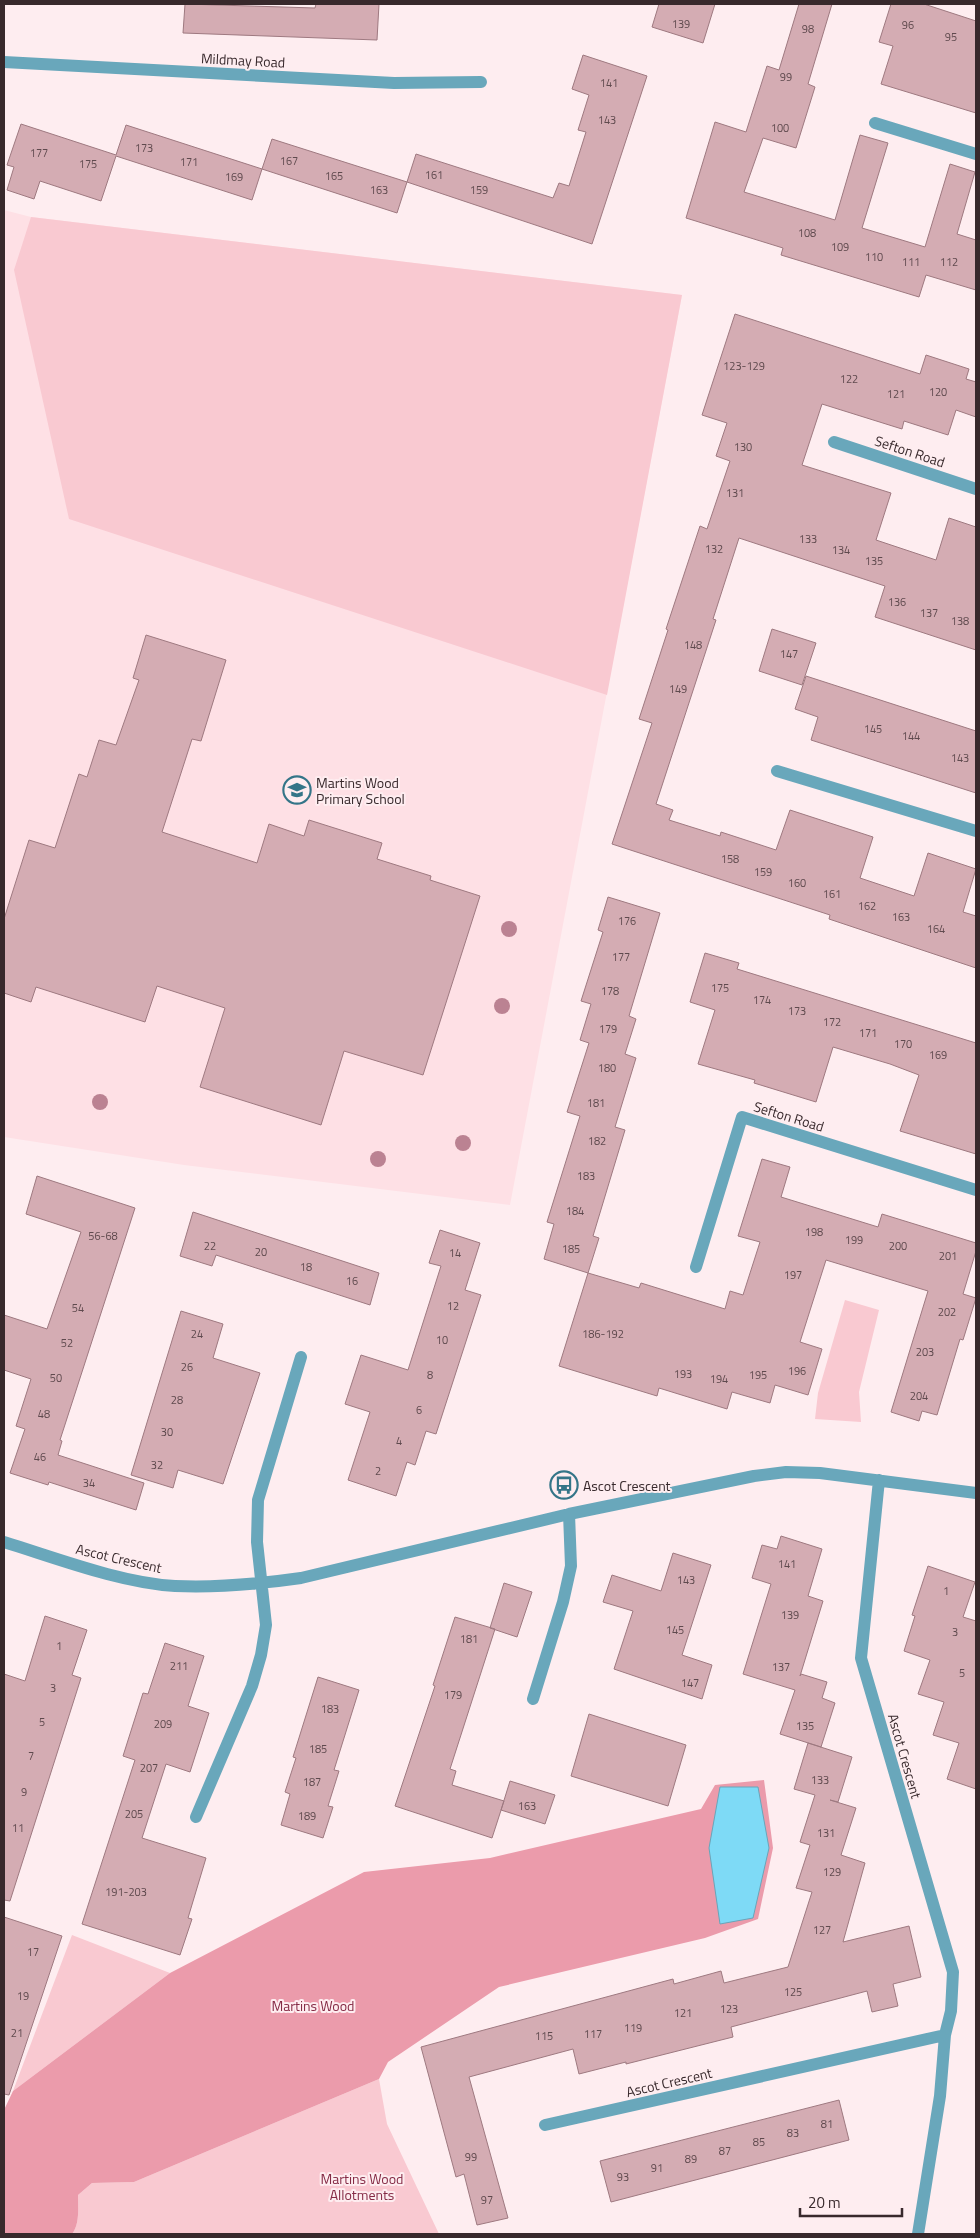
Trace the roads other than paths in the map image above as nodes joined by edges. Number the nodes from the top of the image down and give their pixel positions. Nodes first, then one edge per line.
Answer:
1 (4, 62) edge
2 (481, 82) dead end
3 (875, 123) dead end
4 (976, 154) edge
5 (834, 442) dead end
6 (976, 489) edge
7 (777, 770) dead end
8 (976, 831) edge
9 (976, 1190) edge
10 (696, 1267) dead end
11 (301, 1358) dead end
12 (879, 1480) junction
13 (976, 1493) edge
14 (568, 1514) junction
15 (4, 1542) edge
16 (260, 1584) junction
17 (533, 1699) dead end
18 (196, 1816) dead end
19 (945, 2035) junction
20 (545, 2125) dead end
21 (918, 2234) edge

1 - 2 street, Mildmay Road
3 - 4 street
5 - 6 street, Sefton Road
7 - 8 street
9 - 10 street, Sefton Road
11 - 16 street
12 - 13 street, Ascot Crescent
12 - 14 street, Ascot Crescent
12 - 19 street, Ascot Crescent
14 - 16 street, Ascot Crescent
14 - 17 street
15 - 16 street, Ascot Crescent
16 - 18 street
19 - 20 street, Ascot Crescent
19 - 21 street, Ascot Crescent

